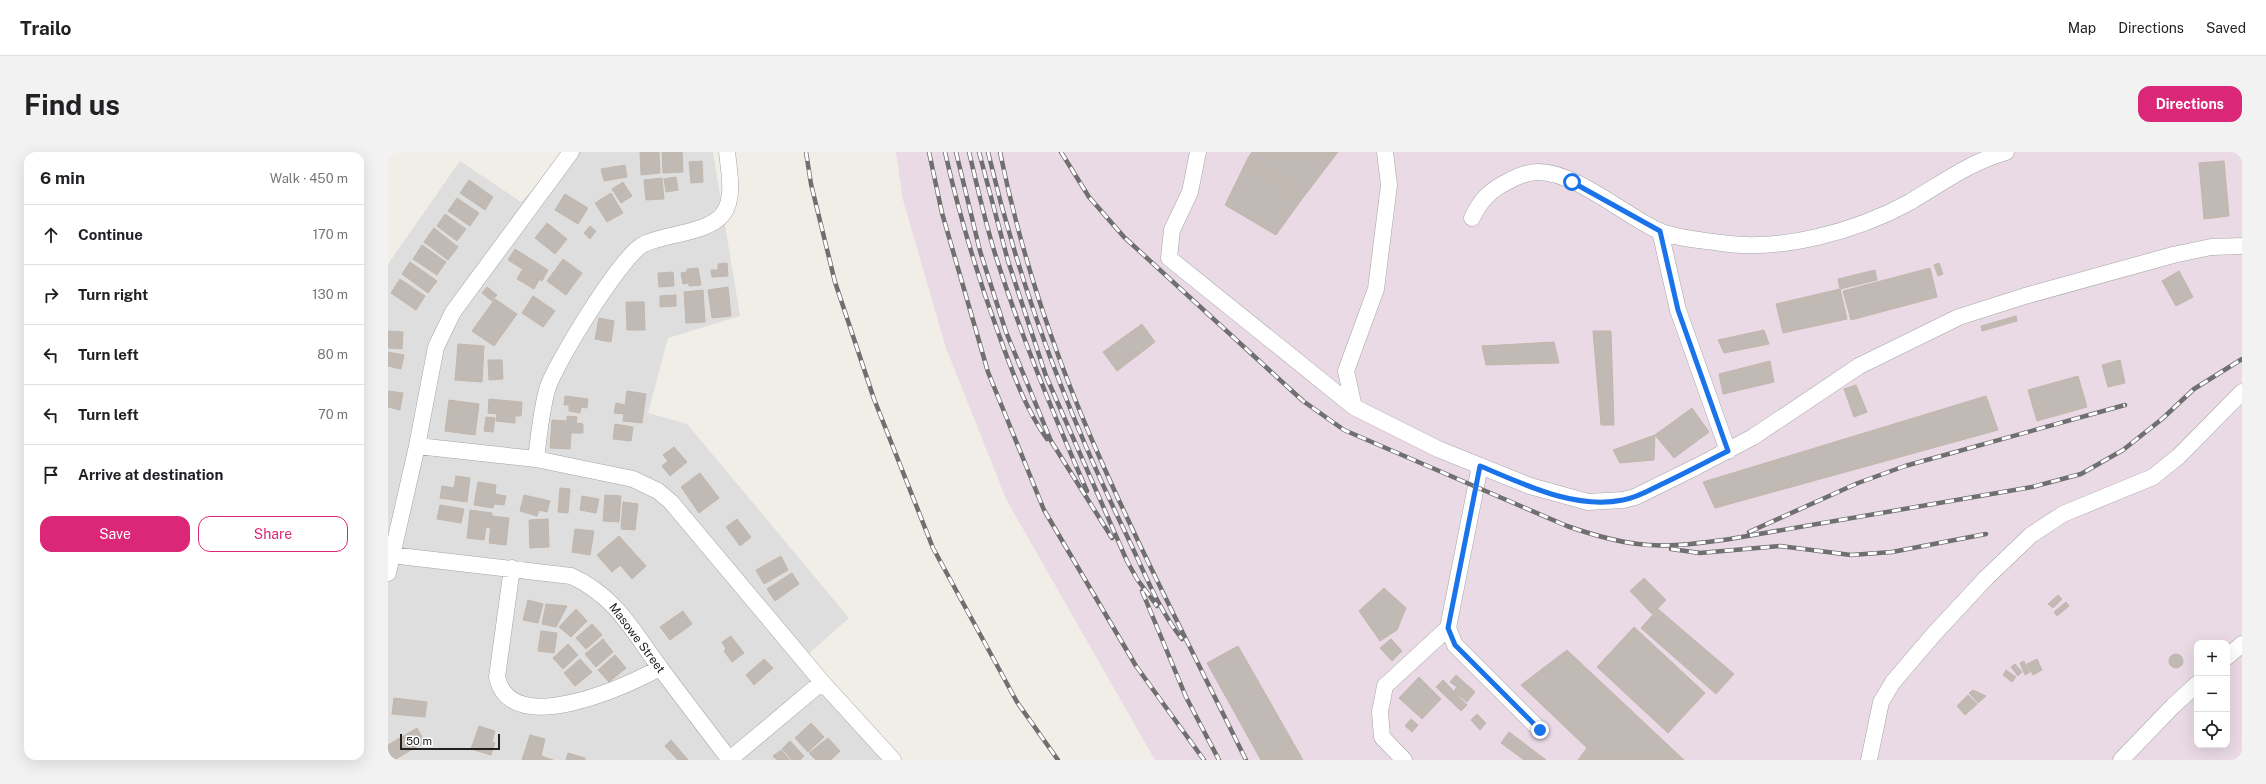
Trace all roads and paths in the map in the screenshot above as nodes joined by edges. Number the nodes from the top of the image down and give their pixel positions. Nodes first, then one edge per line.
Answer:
1 (571, 152) edge
2 (727, 152) edge
3 (1198, 152) edge
4 (1386, 152) edge
5 (2006, 152) edge
6 (1472, 218) dead end
7 (1660, 231) junction
8 (2242, 246) edge
9 (2242, 392) edge
10 (1354, 406) junction
11 (417, 446) junction
12 (1728, 451) junction
13 (536, 459) junction
14 (1480, 466) junction
15 (391, 555) junction
16 (512, 568) junction
17 (388, 574) edge
18 (1448, 628) junction
19 (2242, 644) edge
20 (2230, 654) edge
21 (660, 668) junction
22 (822, 682) junction
23 (2194, 687) edge
24 (1540, 730) dead end
25 (729, 760) edge
26 (894, 760) edge
27 (1404, 760) edge
28 (1869, 760) edge
29 (2121, 760) edge

1 - 11 street
2 - 13 street
3 - 10 street
4 - 10 street
5 - 7 street
6 - 7 street
7 - 12 street
8 - 12 street
9 - 28 street
10 - 14 street
11 - 13 street
11 - 15 street
12 - 14 street
13 - 22 street
14 - 18 street
15 - 16 street, Masowe Street
15 - 17 street
16 - 21 street, Masowe Street
16 - 21 street
18 - 24 street
18 - 27 street
19 - 20 street
21 - 25 street, Masowe Street
22 - 25 street
22 - 26 street
23 - 29 street

